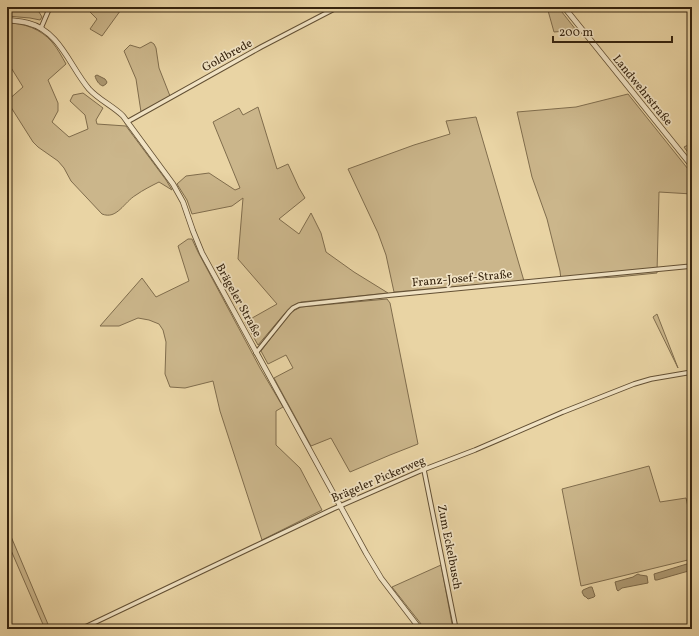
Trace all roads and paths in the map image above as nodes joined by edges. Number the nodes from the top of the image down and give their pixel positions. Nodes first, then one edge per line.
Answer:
1 (50, 7) edge
2 (338, 7) edge
3 (564, 7) edge
4 (7, 20) edge
5 (41, 28) junction
6 (127, 122) junction
7 (692, 166) edge
8 (692, 266) edge
9 (256, 353) junction
10 (692, 372) edge
11 (424, 470) junction
12 (340, 506) junction
13 (81, 629) edge
14 (420, 629) edge
15 (456, 629) edge

1 - 5 street
2 - 6 street, Goldbrede
3 - 7 street, Landwehrstraße
4 - 5 street, Brägeler Straße
5 - 6 street, Brägeler Straße
6 - 9 street, Brägeler Straße
8 - 9 street, Franz-Josef-Straße
9 - 12 street, Brägeler Straße
10 - 11 street, Brägeler Pickerweg
11 - 12 street, Brägeler Pickerweg
11 - 15 street, Zum Eckelbusch
12 - 13 street, Brägeler Pickerweg
12 - 14 street, Brägeler Straße

